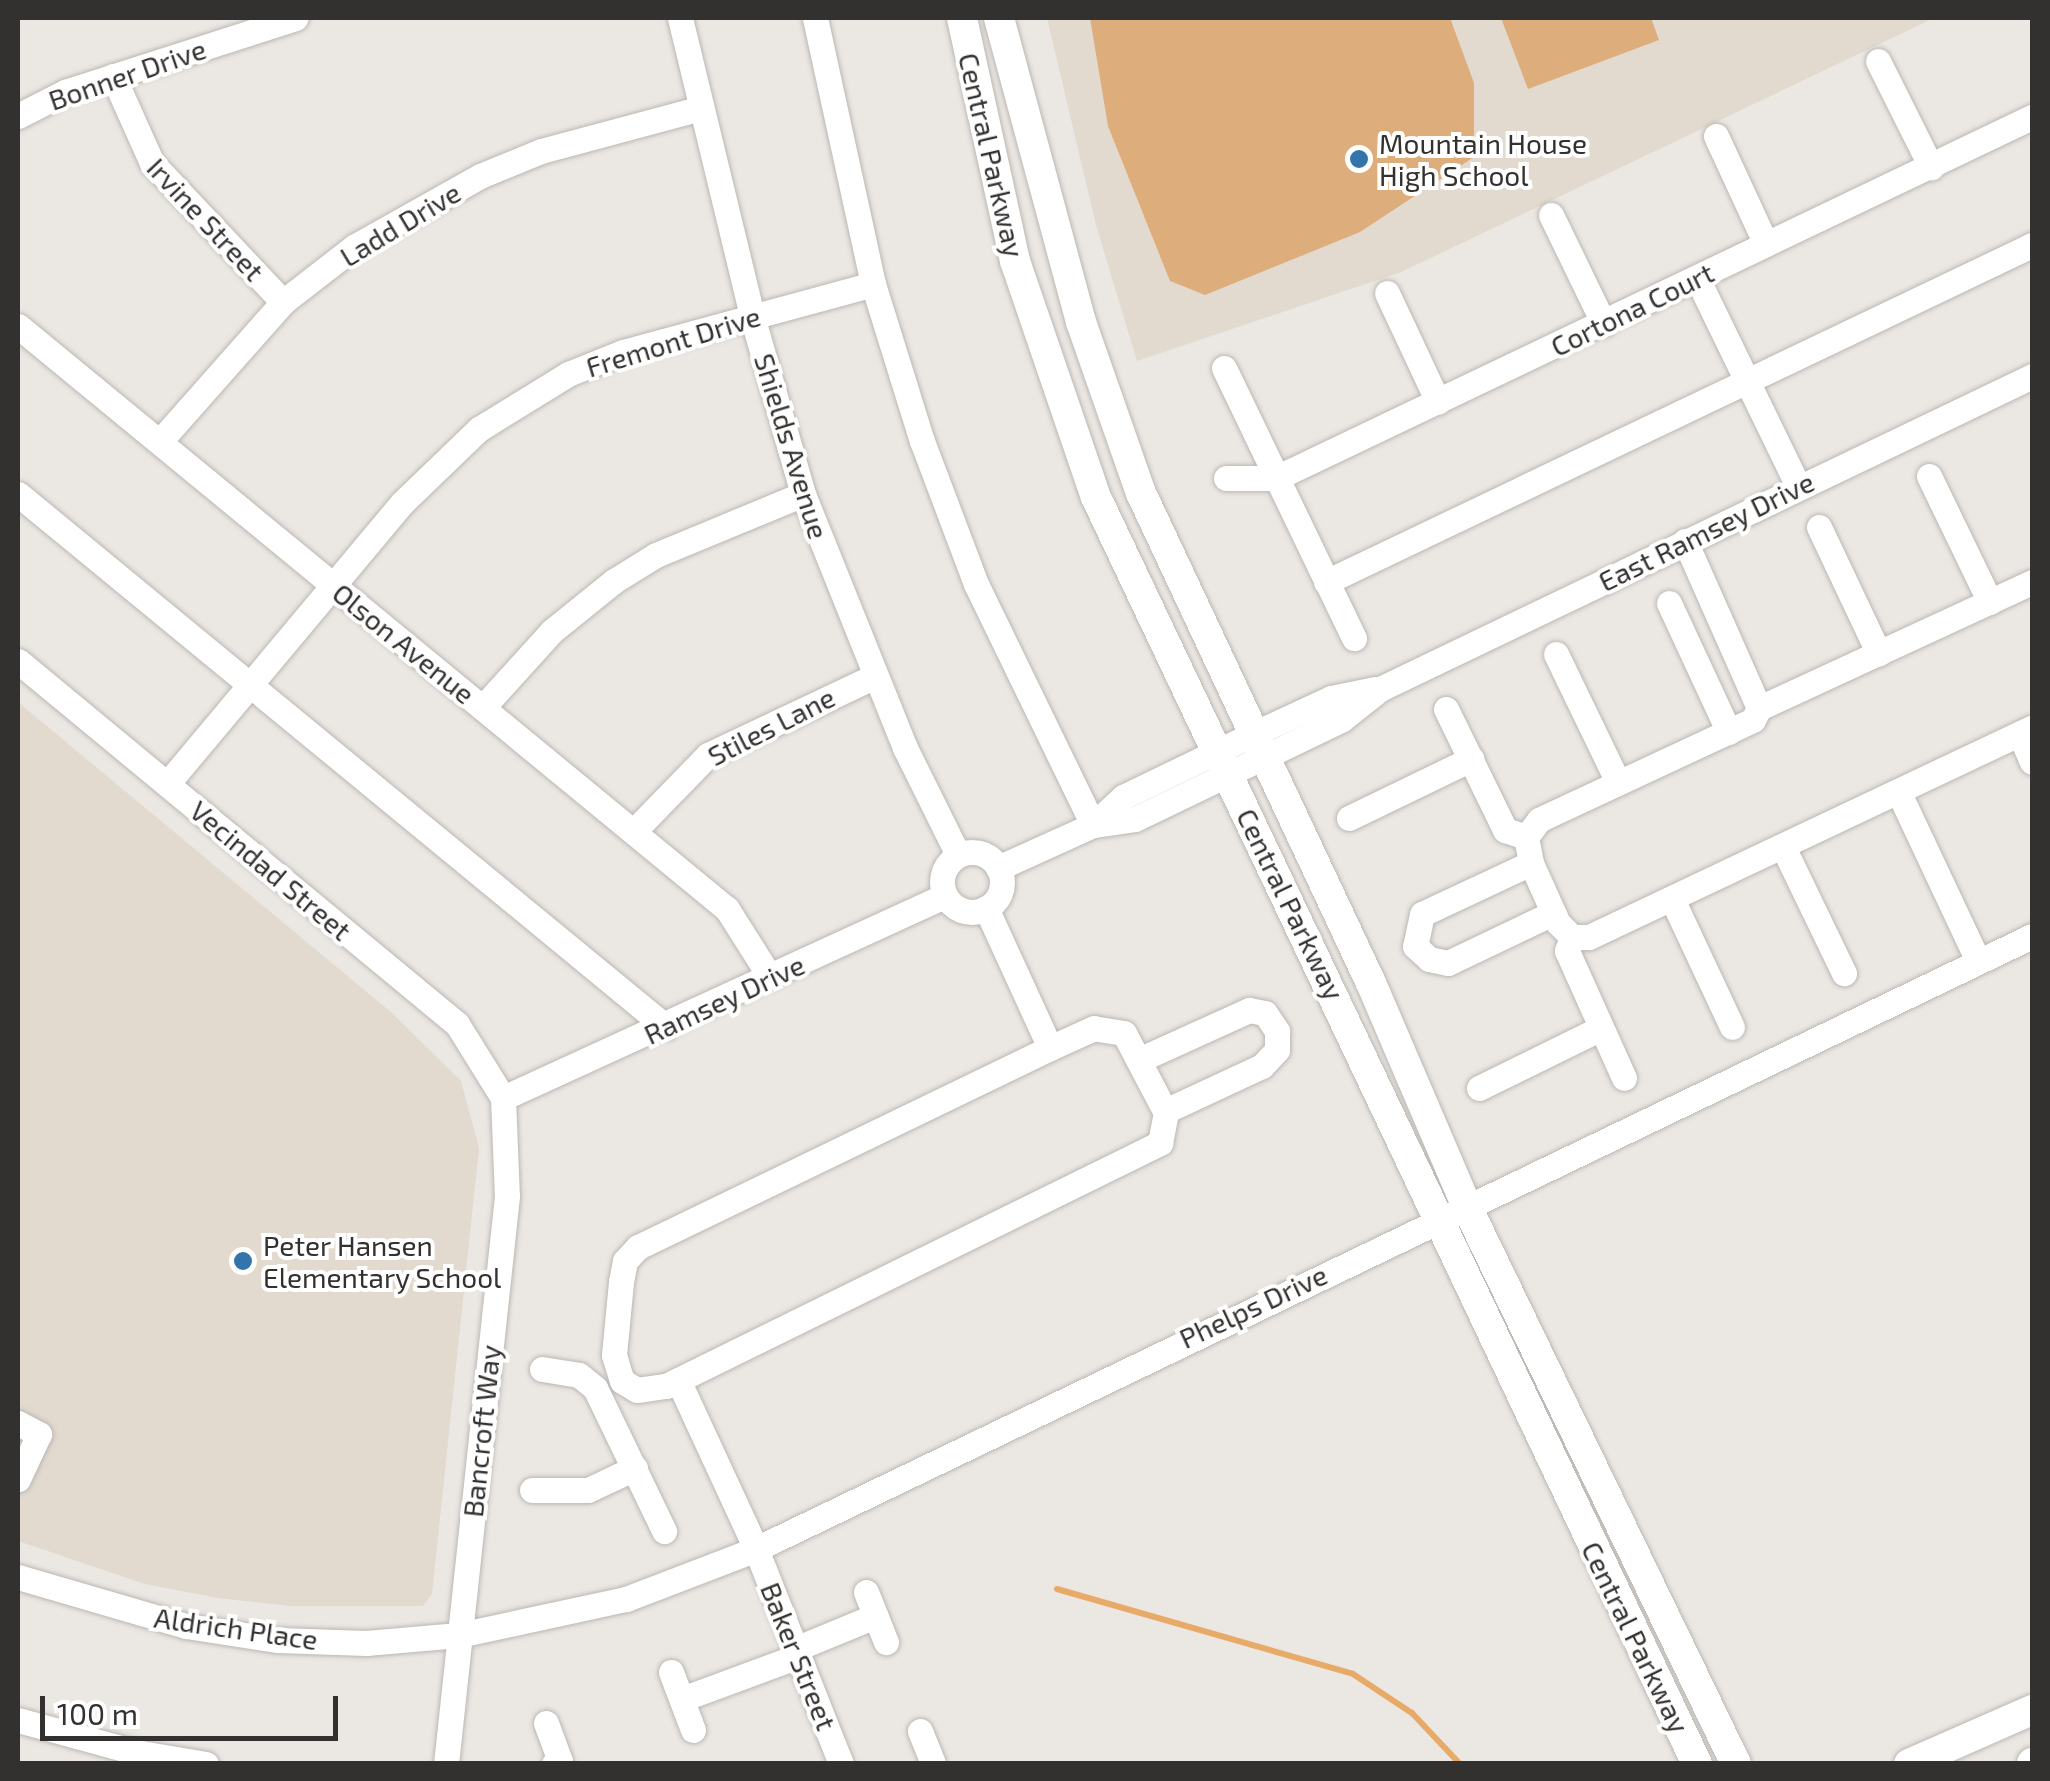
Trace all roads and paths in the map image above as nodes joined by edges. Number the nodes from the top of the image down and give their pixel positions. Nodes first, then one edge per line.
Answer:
1 (296, 18) edge
2 (680, 18) edge
3 (815, 18) edge
4 (962, 18) edge
5 (999, 18) edge
6 (1878, 60) dead end
7 (113, 76) junction
8 (701, 108) junction
9 (18, 116) edge
10 (2032, 117) edge
11 (1716, 136) dead end
12 (1931, 166) junction
13 (1551, 215) dead end
14 (1766, 244) junction
15 (2032, 244) edge
16 (1697, 278) junction
17 (873, 284) junction
18 (1388, 293) dead end
19 (283, 302) junction
20 (752, 316) junction
21 (1604, 324) junction
22 (18, 326) edge
23 (1224, 368) dead end
24 (2032, 376) edge
25 (1746, 380) junction
26 (1438, 402) junction
27 (160, 440) junction
28 (1929, 476) dead end
29 (1226, 478) dead end
30 (1276, 478) junction
31 (1798, 486) junction
32 (18, 494) edge
33 (803, 494) junction
34 (1819, 526) dead end
35 (1685, 541) junction
36 (1326, 582) junction
37 (2032, 582) edge
38 (332, 586) junction
39 (1990, 602) junction
40 (1669, 603) dead end
41 (1354, 638) dead end
42 (1556, 654) dead end
43 (1879, 654) junction
44 (18, 661) edge
45 (875, 676) junction
46 (252, 684) junction
47 (484, 706) junction
48 (1759, 708) junction
49 (1446, 709) dead end
50 (2026, 731) edge
51 (1729, 732) junction
52 (1257, 746) junction
53 (1471, 759) junction
54 (1223, 762) junction
55 (2032, 762) edge
56 (1618, 782) junction
57 (167, 784) junction
58 (1899, 793) junction
59 (1349, 818) dead end
60 (1094, 825) junction
61 (634, 832) junction
62 (1784, 849) junction
63 (1528, 850) junction
64 (958, 855) junction
65 (998, 868) junction
66 (944, 896) junction
67 (1672, 902) junction
68 (986, 908) junction
69 (1553, 913) junction
70 (2032, 936) edge
71 (1572, 937) junction
72 (1978, 961) junction
73 (1844, 974) dead end
74 (770, 977) junction
75 (666, 1027) junction
76 (1732, 1027) dead end
77 (1601, 1028) junction
78 (1050, 1048) junction
79 (1141, 1059) junction
80 (1624, 1078) dead end
81 (1478, 1088) dead end
82 (502, 1098) junction
83 (1165, 1111) junction
84 (1466, 1206) junction
85 (1434, 1221) junction
86 (542, 1369) dead end
87 (678, 1380) junction
88 (624, 1382) junction
89 (604, 1401) junction
90 (18, 1422) edge
91 (635, 1468) junction
92 (18, 1479) edge
93 (532, 1490) dead end
94 (664, 1531) dead end
95 (756, 1548) junction
96 (18, 1577) edge
97 (459, 1634) junction
98 (886, 1642) dead end
99 (797, 1652) junction
100 (671, 1672) dead end
101 (682, 1700) junction
102 (2032, 1710) edge
103 (18, 1720) edge
104 (546, 1723) dead end
105 (692, 1730) dead end
106 (831, 1761) edge
107 (206, 1764) edge
108 (446, 1764) edge
109 (554, 1764) edge
110 (1697, 1764) edge
111 (1736, 1764) edge
112 (1909, 1764) edge

1 - 7 street, Bonner Drive
2 - 8 street, Shields Avenue
3 - 17 street
4 - 54 main road, Central Parkway
5 - 52 main road, Central Parkway
6 - 12 street
7 - 9 street, Bonner Drive
7 - 19 street, Irvine Street
8 - 19 street, Ladd Drive
8 - 20 street, Shields Avenue
10 - 12 street, Cortona Court
11 - 14 street
12 - 14 street, Cortona Court
13 - 21 street
14 - 16 street, Cortona Court
15 - 25 street
16 - 21 street, Cortona Court
16 - 25 street
17 - 20 street, Fremont Drive
17 - 60 street
18 - 26 street
19 - 27 street, Ladd Drive
20 - 33 street, Shields Avenue
20 - 38 street, Fremont Drive
21 - 26 street, Cortona Court
22 - 27 street, Olson Avenue
23 - 30 street
24 - 31 street, East Ramsey Drive
25 - 31 street
25 - 36 street
26 - 30 street, Cortona Court
27 - 38 street, Olson Avenue
28 - 39 street
29 - 30 street, Cortona Court
30 - 36 street
31 - 35 street, East Ramsey Drive
32 - 46 street
33 - 45 street, Shields Avenue
33 - 47 street
34 - 43 street
35 - 48 street
35 - 52 street, East Ramsey Drive
36 - 41 street
37 - 39 street
38 - 46 street, Fremont Drive
38 - 47 street, Olson Avenue
39 - 43 street
40 - 51 street
42 - 56 street
43 - 48 street
44 - 57 street, Vecindad Street
45 - 61 street, Stiles Lane
45 - 64 street, Shields Avenue
46 - 57 street, Fremont Drive
46 - 75 street
47 - 61 street, Olson Avenue
48 - 51 street
49 - 53 street
50 - 55 street
50 - 58 street
51 - 56 street
52 - 54 street, East Ramsey Drive
52 - 84 main road, Central Parkway
53 - 59 street
53 - 63 street
54 - 60 street, East Ramsey Drive
54 - 85 main road, Central Parkway
56 - 63 street
57 - 82 street, Vecindad Street
58 - 62 street
58 - 72 street
60 - 65 street, East Ramsey Drive
61 - 74 street, Olson Avenue
62 - 67 street
62 - 73 street
63 - 69 street
63 - 69 street
64 - 65 street
64 - 66 street
65 - 68 street
66 - 68 street
66 - 74 street, Ramsey Drive
67 - 71 street
67 - 76 street
68 - 78 street
69 - 71 street
70 - 72 street, Phelps Drive
71 - 77 street
72 - 84 street, Phelps Drive
74 - 75 street, Ramsey Drive
75 - 82 street, Ramsey Drive
77 - 80 street
77 - 81 street
78 - 79 street
78 - 88 street
79 - 83 street
79 - 83 street
82 - 97 street, Bancroft Way
83 - 87 street
84 - 85 street, Phelps Drive
84 - 111 main road, Central Parkway
85 - 95 street, Phelps Drive
85 - 110 main road, Central Parkway
86 - 89 street
87 - 88 street
87 - 95 street, Baker Street
88 - 89 street
89 - 91 street
90 - 92 street
91 - 93 street
91 - 94 street
95 - 97 street, Phelps Drive
95 - 99 street, Baker Street
96 - 97 street, Aldrich Place
97 - 108 street, Bancroft Way
98 - 99 street
99 - 101 street
99 - 106 street, Baker Street
100 - 101 street
101 - 105 street
102 - 112 main road
103 - 107 street
104 - 109 street

